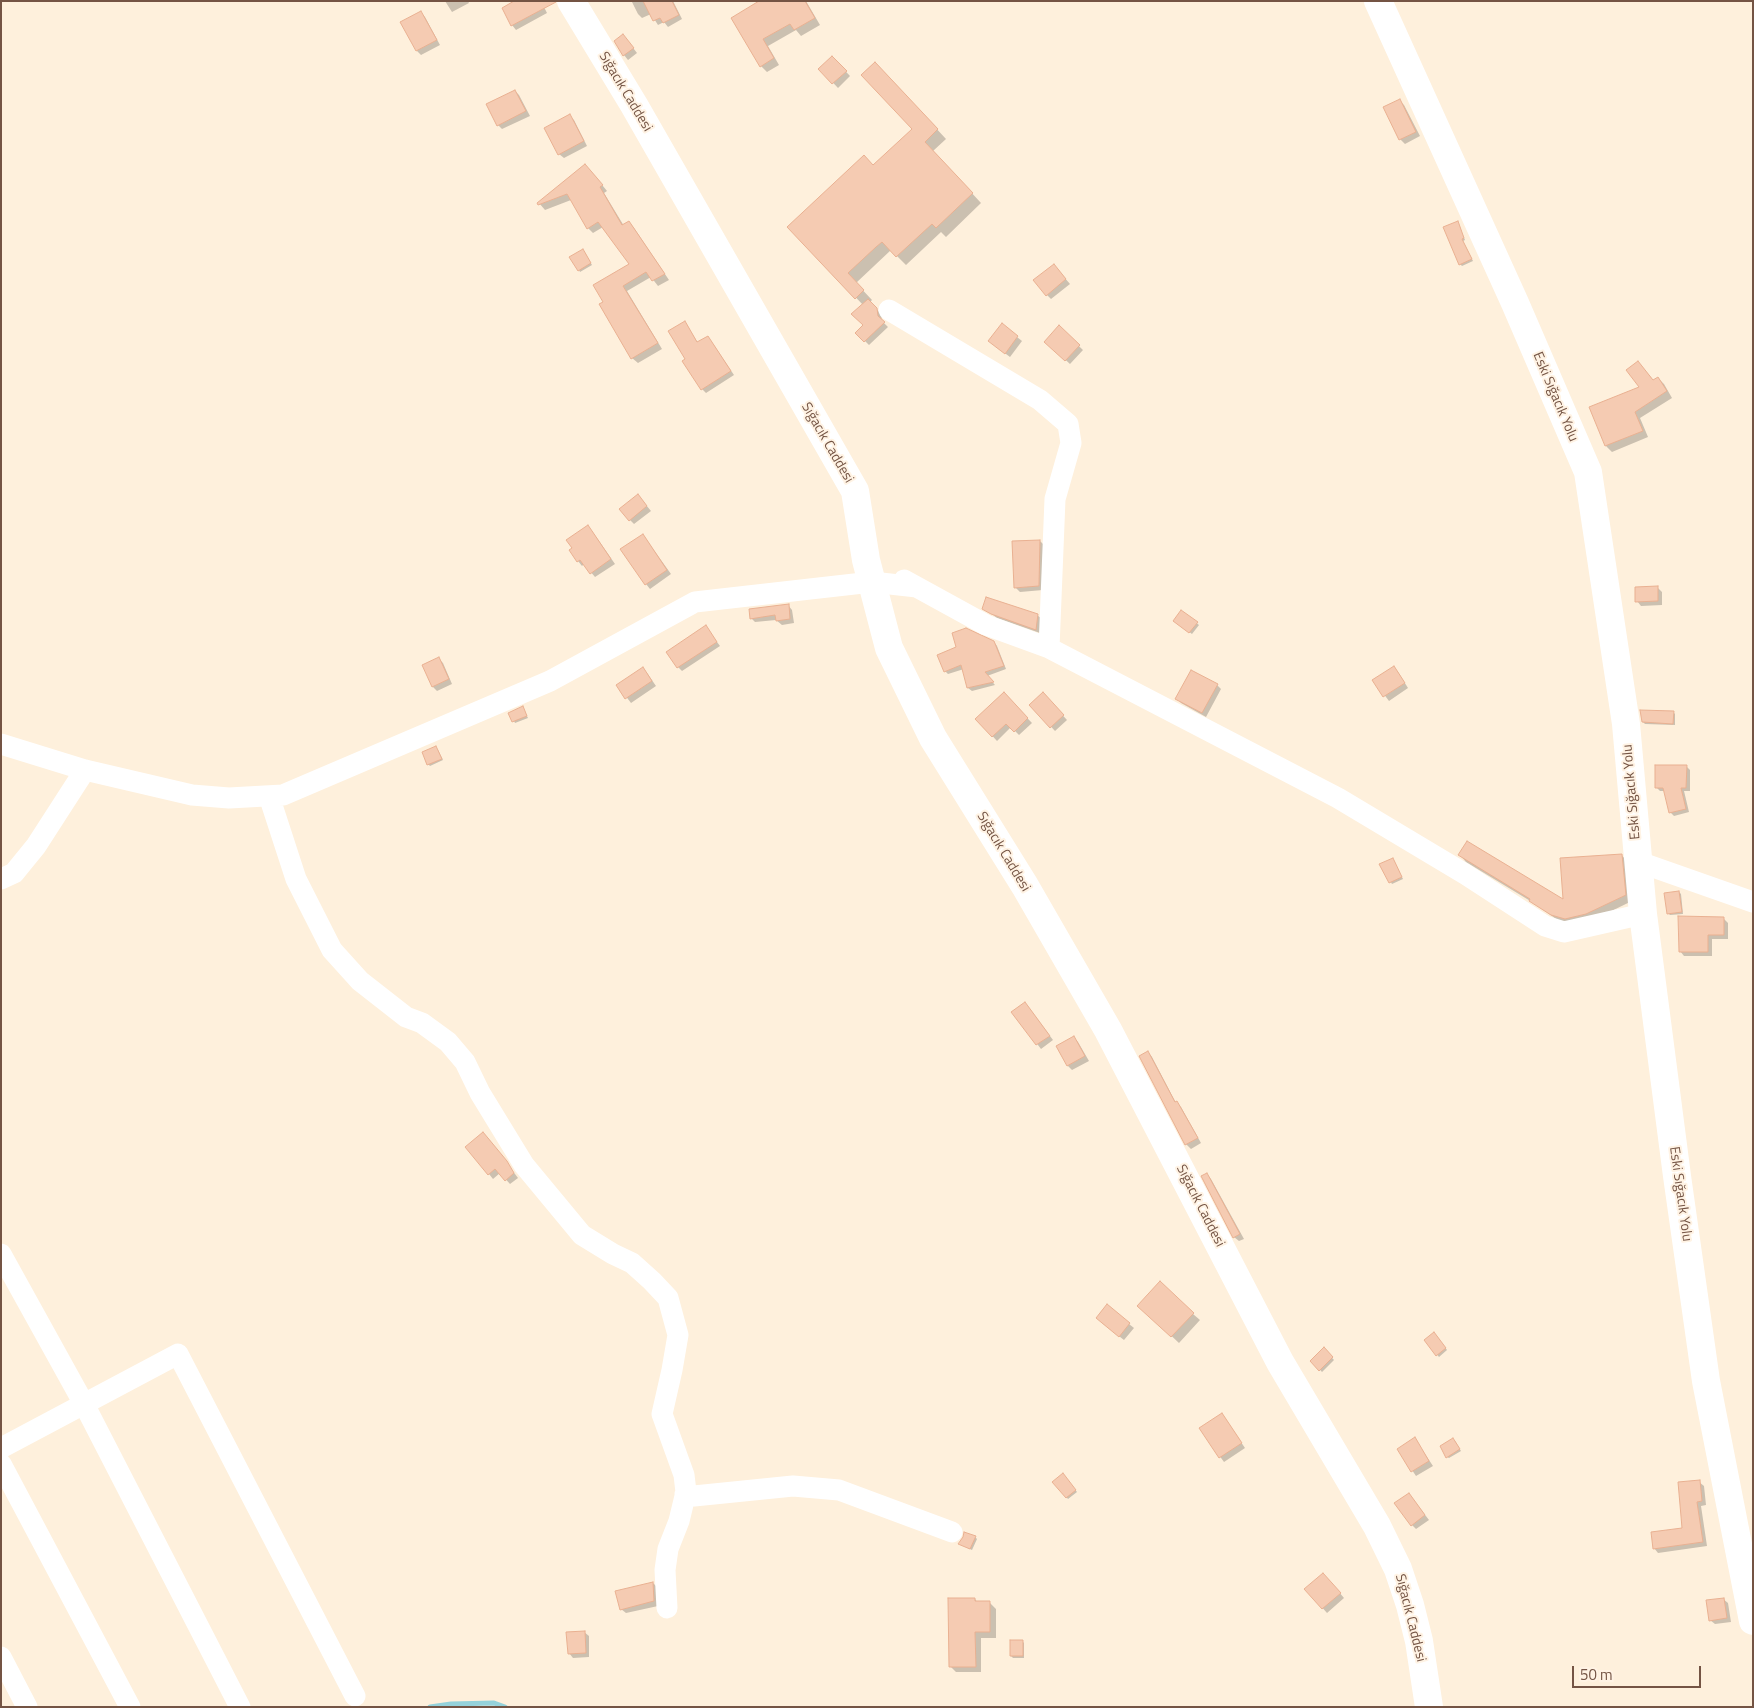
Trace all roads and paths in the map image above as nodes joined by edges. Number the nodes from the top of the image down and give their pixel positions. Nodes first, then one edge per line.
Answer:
1 (571, 1) edge
2 (1378, 1) edge
3 (889, 310) dead end
4 (869, 571) junction
5 (1049, 648) junction
6 (1, 744) edge
7 (85, 770) junction
8 (269, 796) junction
9 (1639, 862) junction
10 (1, 878) edge
11 (1753, 902) edge
12 (1643, 914) junction
13 (1, 1254) edge
14 (84, 1404) junction
15 (1, 1448) edge
16 (1, 1464) edge
17 (685, 1494) junction
18 (952, 1532) dead end
19 (667, 1608) dead end
20 (1753, 1621) edge
21 (1, 1657) edge
22 (355, 1696) dead end
23 (27, 1707) edge
24 (130, 1707) edge
25 (240, 1707) edge
26 (1429, 1707) edge

1 - 4 street, Sığacık Caddesi
2 - 9 street, Eski Sığacık Yolu
3 - 5 street
4 - 5 street
4 - 8 street
4 - 26 street, Sığacık Caddesi
5 - 12 street
6 - 7 street
7 - 8 street
7 - 10 street
8 - 17 street
9 - 11 street
9 - 12 street, Eski Sığacık Yolu
12 - 20 street, Eski Sığacık Yolu
13 - 14 street
14 - 15 street
14 - 22 street
14 - 25 street
16 - 24 street
17 - 18 street
17 - 19 street
21 - 23 street

